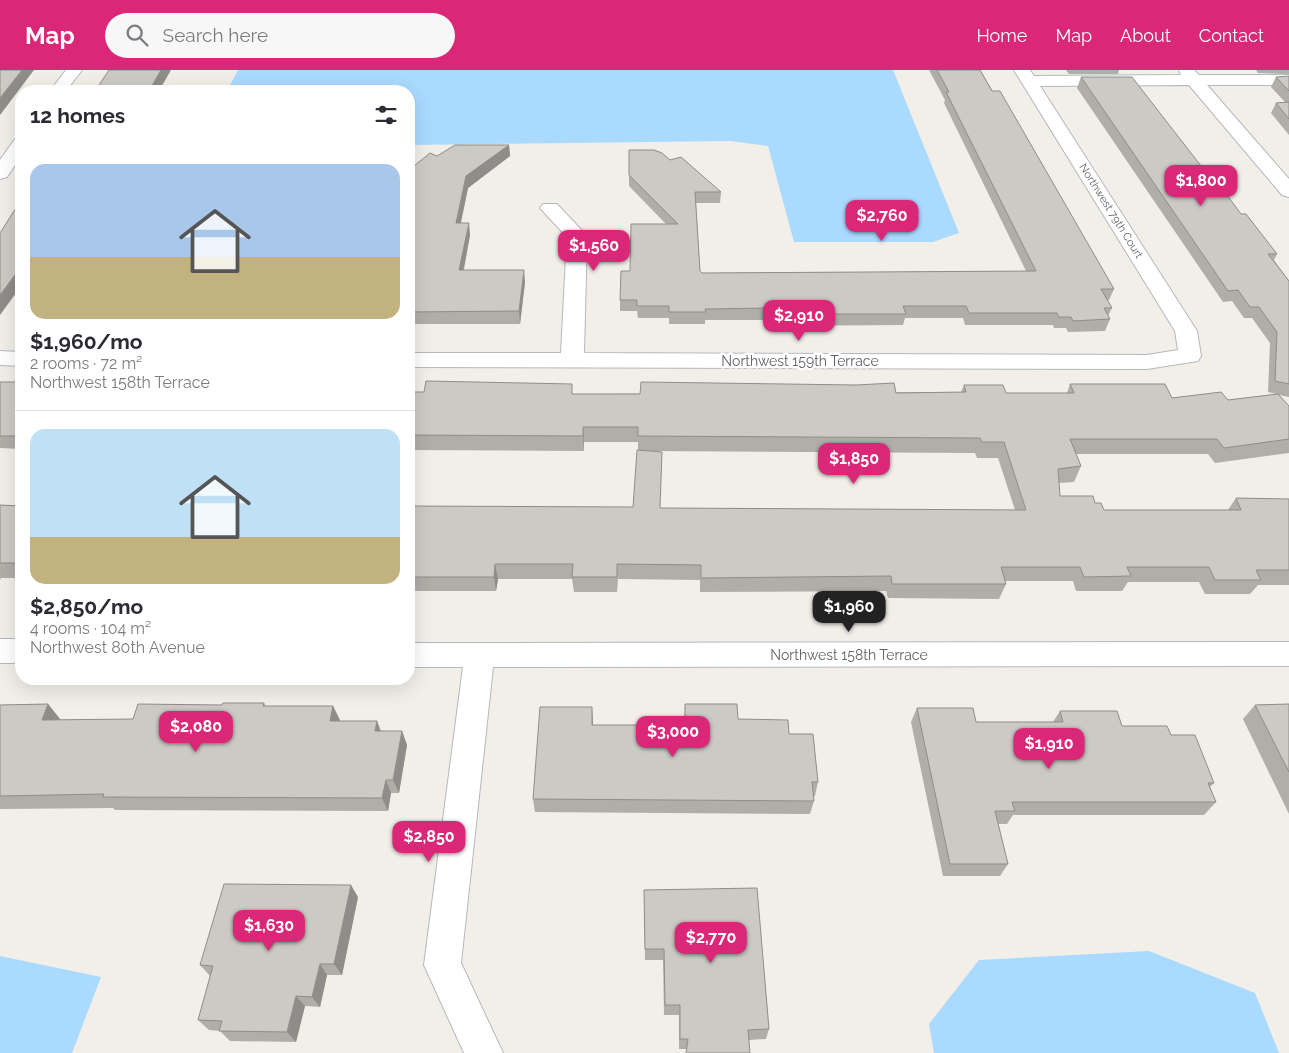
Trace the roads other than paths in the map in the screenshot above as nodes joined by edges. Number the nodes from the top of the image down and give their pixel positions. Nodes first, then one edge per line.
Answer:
1 (74, 70) edge
2 (1190, 75) edge
3 (1026, 76) edge
4 (1289, 80) edge
5 (63, 85) edge
6 (13, 148) edge
7 (0, 173) edge
8 (1289, 191) edge
9 (550, 208) dead end
10 (1190, 356) joint
11 (0, 358) edge
12 (15, 358) edge
13 (415, 360) edge
14 (572, 360) junction
15 (0, 651) edge
16 (15, 651) edge
17 (1289, 654) edge
18 (415, 655) edge
19 (479, 656) junction
20 (484, 1053) edge

1 - 5 street
2 - 3 street
2 - 4 street
2 - 8 street
3 - 10 street, Northwest 79th Court
6 - 7 street
9 - 14 street
10 - 14 street, Northwest 159th Terrace
11 - 12 street
13 - 14 street, Northwest 159th Terrace
15 - 16 street
17 - 19 street, Northwest 158th Terrace
18 - 19 street, Northwest 158th Terrace
19 - 20 street

